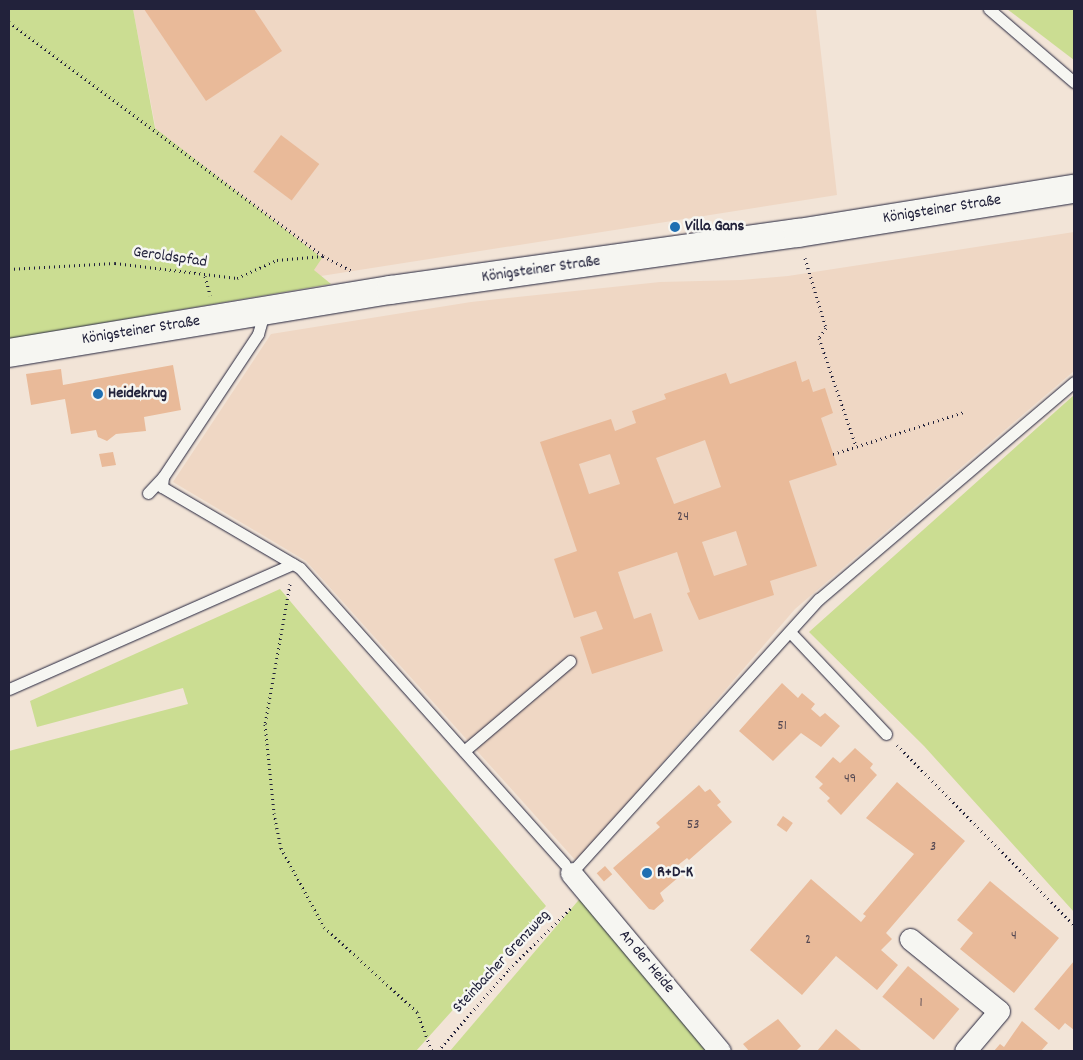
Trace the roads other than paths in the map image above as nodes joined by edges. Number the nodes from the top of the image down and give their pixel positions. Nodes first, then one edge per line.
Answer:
1 (989, 9) edge
2 (1074, 82) edge
3 (1074, 189) edge
4 (264, 311) junction
5 (9, 353) edge
6 (1074, 382) edge
7 (163, 477) junction
8 (148, 493) dead end
9 (294, 564) junction
10 (790, 632) junction
11 (570, 661) dead end
12 (9, 689) edge
13 (886, 734) road end
14 (464, 751) junction
15 (568, 868) junction
16 (910, 939) dead end
17 (720, 1051) edge
18 (965, 1051) edge

1 - 2 lane
3 - 4 main road, Königsteiner Straße
4 - 5 main road, Königsteiner Straße
4 - 7 lane
6 - 10 lane
7 - 8 lane
7 - 9 lane
9 - 12 lane
9 - 14 lane
10 - 13 lane
10 - 15 lane
11 - 14 lane
14 - 15 lane
15 - 17 street, An der Heide
16 - 18 street

